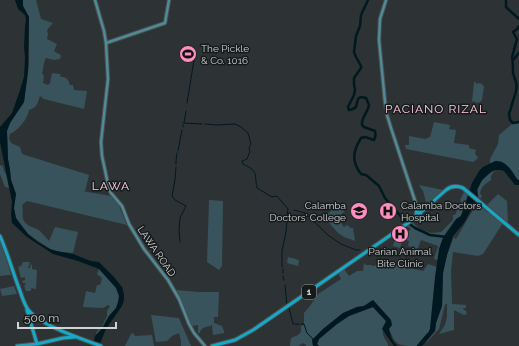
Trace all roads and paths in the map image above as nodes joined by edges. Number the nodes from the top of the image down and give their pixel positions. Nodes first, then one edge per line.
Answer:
1 (95, 0) edge
2 (169, 0) edge
3 (386, 0) edge
4 (106, 43) junction
5 (431, 204) junction
6 (417, 206) junction
7 (426, 208) junction
8 (421, 214) junction
9 (416, 217) junction
10 (411, 221) junction
11 (519, 235) edge
12 (0, 236) edge
13 (27, 308) junction
14 (33, 315) junction
15 (30, 318) junction
16 (36, 318) junction
17 (63, 331) junction
18 (77, 337) junction
19 (63, 338) junction
20 (230, 343) edge
21 (17, 346) edge
22 (39, 346) edge
23 (100, 346) edge
24 (205, 346) edge
25 (212, 346) edge

1 - 4 main road, LAWA ROAD
2 - 4 main road
3 - 6 main road
4 - 24 main road, LAWA ROAD
5 - 7 highway, 1
5 - 8 highway, 1
5 - 11 highway, 1
6 - 7 highway
6 - 8 main road
6 - 9 highway
7 - 8 highway, 1
8 - 9 highway, 1
8 - 10 highway, 1
9 - 10 highway, 1
10 - 20 highway, 1
12 - 13 highway
13 - 14 highway
13 - 15 highway
14 - 15 highway
14 - 16 highway
15 - 16 highway
15 - 22 highway
16 - 17 highway
17 - 18 highway
17 - 19 highway
18 - 19 highway
18 - 23 highway
19 - 22 highway
20 - 25 highway, 1
21 - 22 main road

